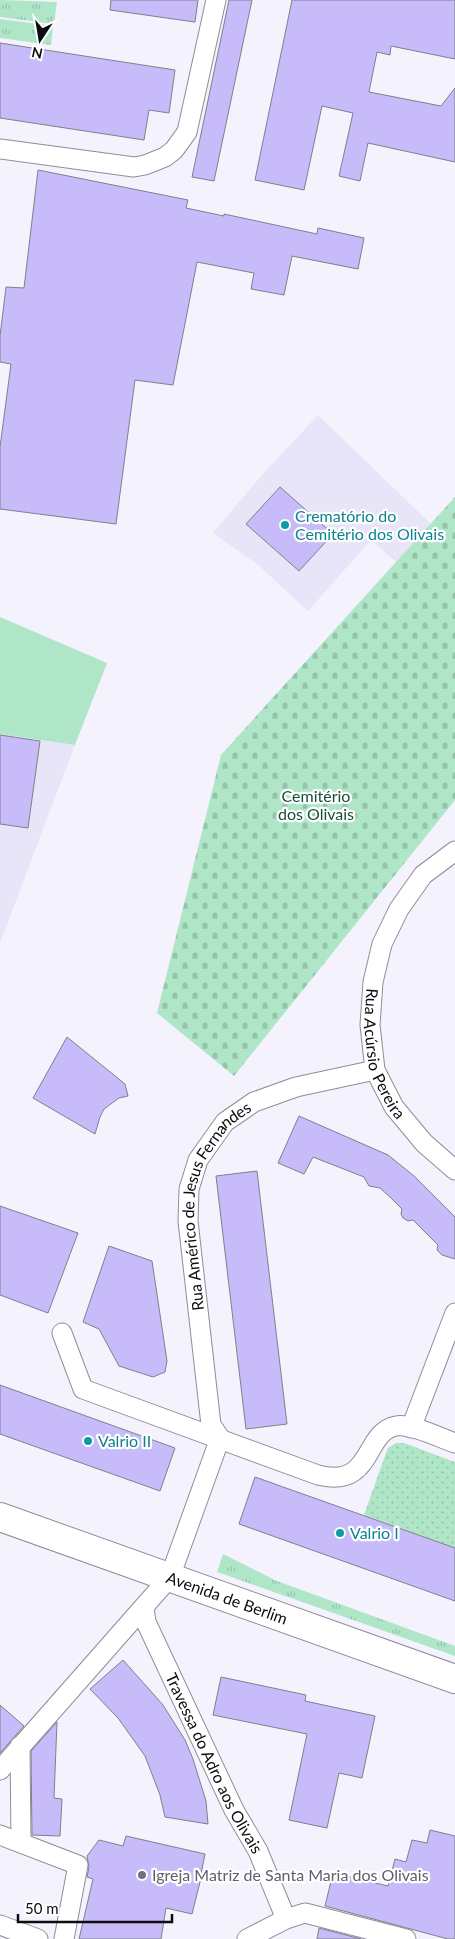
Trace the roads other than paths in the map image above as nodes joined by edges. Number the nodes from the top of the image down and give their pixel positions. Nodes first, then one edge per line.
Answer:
1 (216, 0) edge
2 (0, 149) edge
3 (455, 851) edge
4 (374, 1070) junction
5 (455, 1170) edge
6 (455, 1312) edge
7 (62, 1333) dead end
8 (411, 1428) junction
9 (220, 1438) junction
10 (455, 1443) edge
11 (0, 1517) edge
12 (170, 1577) junction
13 (144, 1608) junction
14 (455, 1679) edge
15 (20, 1746) junction
16 (0, 1770) edge
17 (0, 1835) edge
18 (21, 1843) junction
19 (286, 1919) junction
20 (0, 1925) edge
21 (38, 1939) edge
22 (64, 1939) edge
23 (247, 1939) edge
24 (406, 1939) edge

1 - 2 street
3 - 4 street, Rua Acúrsio Pereira
4 - 5 street, Rua Acúrsio Pereira
4 - 9 street, Rua Américo de Jesus Fernandes
6 - 8 street
7 - 9 street
8 - 9 street
8 - 10 street
9 - 12 street
11 - 12 main road, Avenida de Berlim
12 - 13 street
12 - 14 main road, Avenida de Berlim
13 - 15 street
13 - 19 street, Travessa do Adro aos Olivais
15 - 16 street
15 - 18 street
17 - 18 street
18 - 22 street
19 - 23 street
19 - 24 street
20 - 21 street

